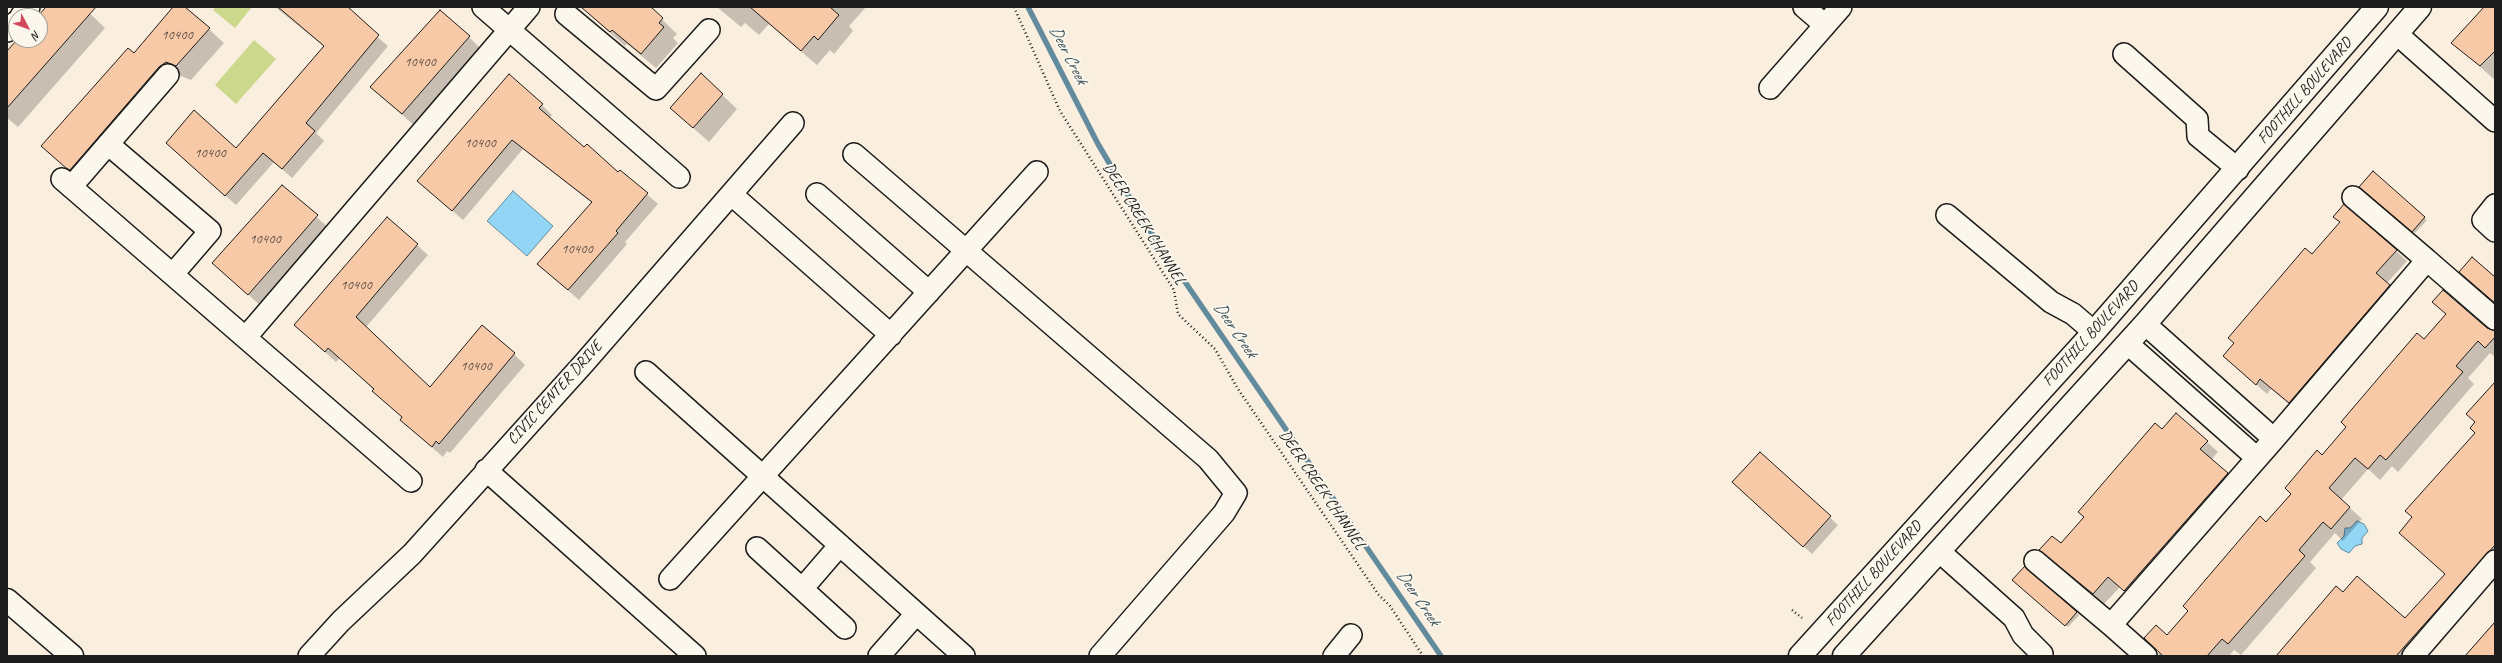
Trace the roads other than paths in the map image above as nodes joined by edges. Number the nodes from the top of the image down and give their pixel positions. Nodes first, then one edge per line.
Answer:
1 (483, 7) edge
2 (529, 7) edge
3 (1804, 7) edge
4 (1841, 7) edge
5 (2377, 7) edge
6 (2420, 7) edge
7 (566, 14) dead end
8 (1825, 25) junction
9 (510, 30) junction
10 (709, 30) dead end
11 (2397, 34) junction
12 (2124, 54) dead end
13 (168, 75) dead end
14 (1770, 88) dead end
15 (2495, 121) edge
16 (793, 123) dead end
17 (108, 144) junction
18 (854, 154) dead end
19 (2238, 169) junction
20 (1037, 172) dead end
21 (679, 177) dead end
22 (731, 194) junction
23 (817, 194) dead end
24 (2353, 197) dead end
25 (2495, 205) edge
26 (1947, 215) dead end
27 (2495, 231) edge
28 (967, 250) junction
29 (2426, 260) junction
30 (173, 274) junction
31 (929, 292) junction
32 (2495, 319) edge
33 (2145, 324) junction
34 (2094, 332) junction
35 (891, 335) junction
36 (246, 337) junction
37 (2128, 344) junction
38 (646, 372) dead end
39 (2274, 439) junction
40 (2257, 458) junction
41 (486, 470) junction
42 (764, 477) junction
43 (411, 481) dead end
44 (840, 545) junction
45 (757, 548) dead end
46 (1940, 552) junction
47 (2035, 561) dead end
48 (2495, 562) edge
49 (670, 579) dead end
50 (802, 589) junction
51 (7, 600) edge
52 (916, 614) junction
53 (2111, 625) junction
54 (845, 628) dead end
55 (1351, 635) dead end
56 (72, 656) edge
57 (309, 656) edge
58 (695, 656) edge
59 (879, 656) edge
60 (964, 656) edge
61 (1100, 656) edge
62 (1334, 656) edge
63 (1800, 656) edge
64 (1844, 656) edge
65 (2040, 656) edge
66 (2146, 656) edge
67 (2413, 656) edge

1 - 9 street
2 - 9 street
3 - 8 street
4 - 8 street
5 - 19 main road, FOOTHILL BOULEVARD
6 - 11 main road, FOOTHILL BOULEVARD
7 - 10 street
8 - 14 street
9 - 21 street
9 - 36 street
11 - 15 street
11 - 33 main road, FOOTHILL BOULEVARD
12 - 19 street
13 - 17 street
16 - 22 street, CIVIC CENTER DRIVE
17 - 30 street
17 - 30 street
18 - 28 street
19 - 34 main road, FOOTHILL BOULEVARD
20 - 28 street
22 - 35 street
22 - 41 street, CIVIC CENTER DRIVE
23 - 31 street
24 - 29 street
25 - 27 street
26 - 34 street
28 - 31 street
28 - 61 street
29 - 32 street
29 - 39 street
30 - 36 street
31 - 35 street
33 - 37 main road, FOOTHILL BOULEVARD
33 - 39 street
34 - 63 main road, FOOTHILL BOULEVARD
35 - 42 street
36 - 43 street
37 - 40 street
37 - 46 main road, FOOTHILL BOULEVARD
38 - 42 street
39 - 40 street
40 - 53 street
41 - 57 street, CIVIC CENTER DRIVE
41 - 58 street
42 - 44 street
42 - 49 street
44 - 50 street
44 - 52 street
45 - 50 street
46 - 64 main road, FOOTHILL BOULEVARD
46 - 65 street
47 - 53 street
48 - 67 street
50 - 54 street
51 - 56 main road
52 - 59 street
52 - 60 street
53 - 66 street
55 - 62 street

